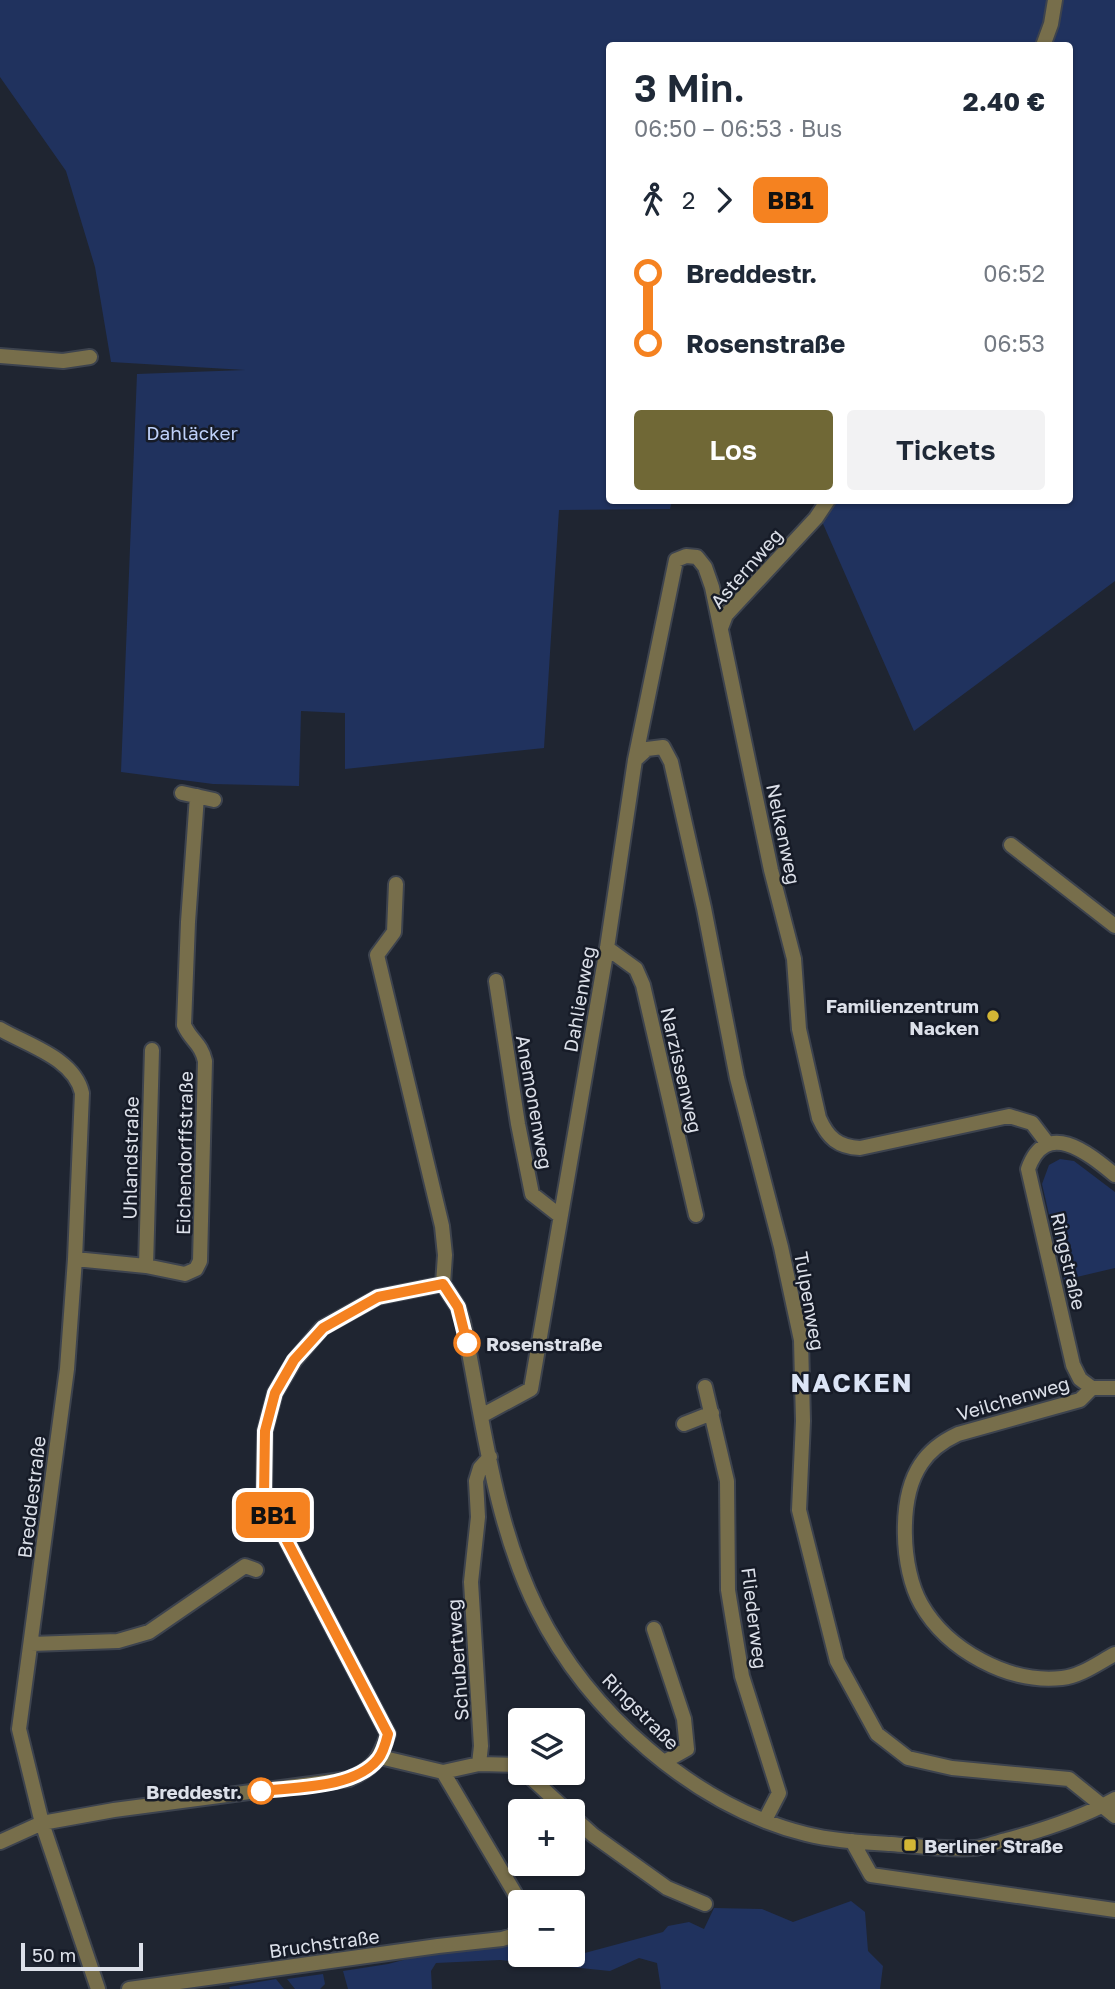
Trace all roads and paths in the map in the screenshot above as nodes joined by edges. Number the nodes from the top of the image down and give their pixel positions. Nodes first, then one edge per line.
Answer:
1 (1055, 0) edge
2 (1044, 42) edge
3 (0, 356) edge
4 (90, 357) dead end
5 (825, 504) edge
6 (676, 560) joint
7 (721, 628) junction
8 (635, 761) junction
9 (182, 793) dead end
10 (197, 796) junction
11 (214, 800) dead end
12 (1011, 845) dead end
13 (396, 884) dead end
14 (1115, 926) edge
15 (607, 948) junction
16 (496, 981) dead end
17 (6, 1032) edge
18 (152, 1050) dead end
19 (1048, 1144) junction
20 (1115, 1175) edge
21 (560, 1216) junction
22 (696, 1216) dead end
23 (75, 1259) junction
24 (146, 1266) junction
25 (443, 1284) junction
26 (705, 1387) dead end
27 (1092, 1388) junction
28 (1115, 1388) edge
29 (712, 1413) junction
30 (481, 1416) junction
31 (684, 1424) dead end
32 (490, 1457) junction
33 (257, 1570) dead end
34 (654, 1629) dead end
35 (31, 1643) junction
36 (1115, 1654) edge
37 (380, 1757) junction
38 (664, 1762) junction
39 (479, 1764) junction
40 (508, 1765) edge
41 (443, 1772) junction
42 (539, 1785) edge
43 (555, 1799) edge
44 (1115, 1799) edge
45 (1101, 1807) junction
46 (1115, 1816) edge
47 (765, 1820) junction
48 (43, 1823) junction
49 (585, 1828) edge
50 (852, 1841) junction
51 (0, 1842) edge
52 (513, 1890) edge
53 (705, 1904) dead end
54 (1115, 1910) edge
55 (508, 1937) edge
56 (98, 1989) edge
57 (129, 1989) edge

1 - 2 street
3 - 4 street
5 - 7 street, Asternweg
6 - 7 street, Nelkenweg
6 - 8 street, Dahlienweg
7 - 19 street, Nelkenweg
8 - 15 street, Dahlienweg
8 - 45 street, Tulpenweg
9 - 10 street
10 - 11 street
10 - 24 street, Eichendorffstraße
12 - 14 street
13 - 25 street
15 - 21 street, Dahlienweg
15 - 22 street, Narzissenweg
16 - 21 street, Anemonenweg
17 - 23 street, Breddestraße
18 - 24 street, Uhlandstraße
19 - 20 street
19 - 27 street, Ringstraße
21 - 30 street, Dahlienweg
23 - 24 street, Eichendorffstraße
23 - 35 street, Breddestraße
25 - 30 street, Ringstraße
25 - 37 street
26 - 29 street, Fliederweg
27 - 28 street, Veilchenweg
27 - 36 street, Veilchenweg
29 - 31 street
29 - 47 street, Fliederweg
30 - 32 street, Ringstraße
32 - 38 street, Ringstraße
32 - 39 street, Schubertweg
33 - 35 street
34 - 38 street
35 - 48 street, Breddestraße
37 - 41 street
37 - 48 street
38 - 47 street, Ringstraße
39 - 40 street
39 - 41 street
41 - 52 street
42 - 43 street
44 - 45 street, Ringstraße
45 - 46 street
45 - 50 street, Ringstraße
47 - 50 street, Ringstraße
48 - 51 street
48 - 56 street, Breddestraße
49 - 53 street
50 - 54 street
55 - 57 street, Bruchstraße

